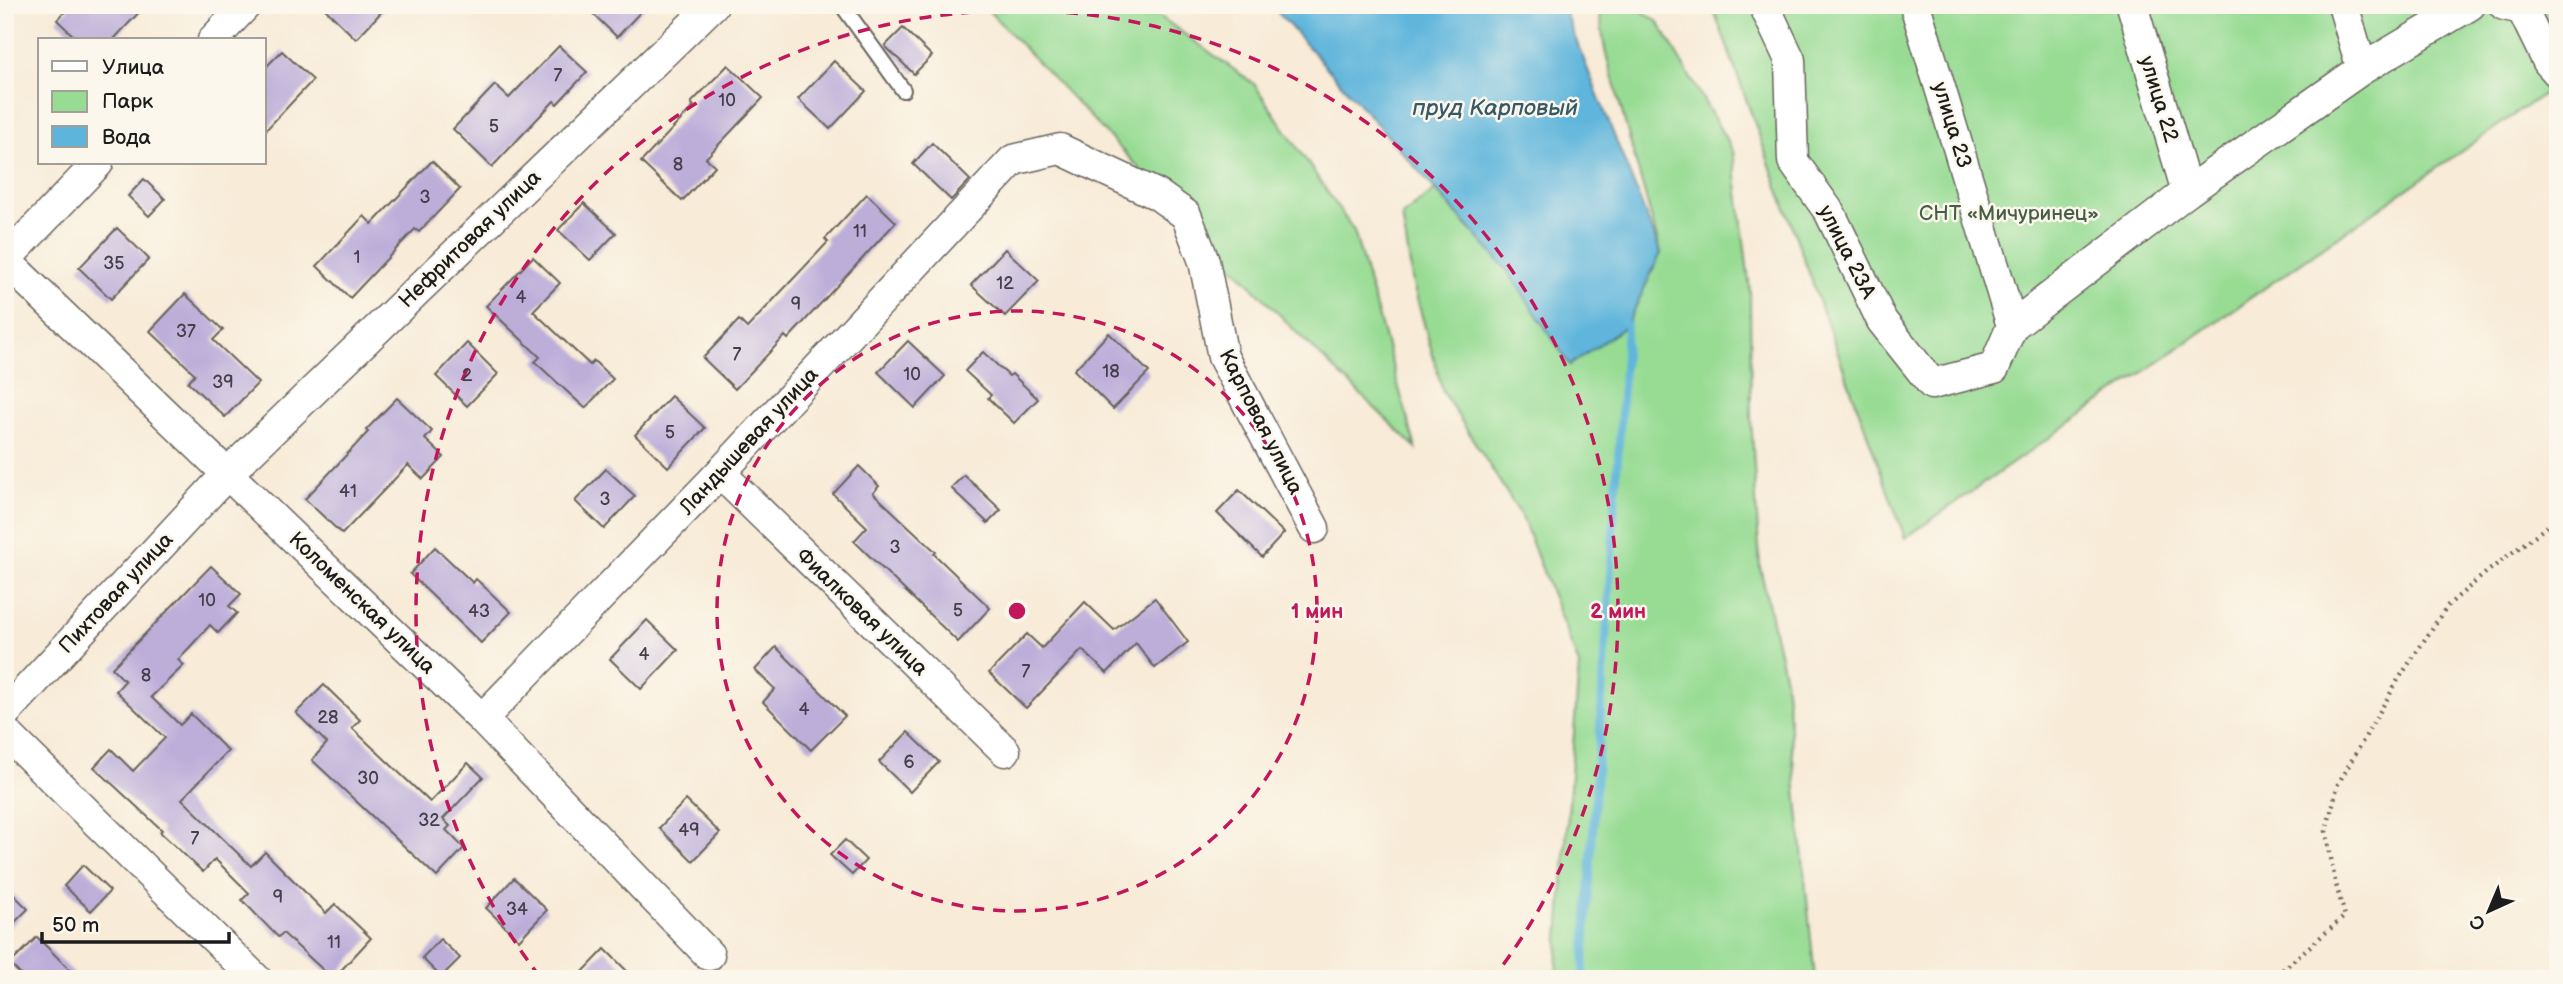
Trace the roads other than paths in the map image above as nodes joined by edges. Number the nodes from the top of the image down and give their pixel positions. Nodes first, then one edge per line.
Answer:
1 (246, 5) edge
2 (713, 5) edge
3 (842, 5) edge
4 (1764, 5) edge
5 (1915, 5) edge
6 (2132, 5) edge
7 (2343, 5) edge
8 (2470, 5) edge
9 (2504, 5) edge
10 (215, 38) edge
11 (2362, 69) junction
12 (2558, 73) edge
13 (903, 90) dead end
14 (1013, 160) joint
15 (96, 164) edge
16 (2187, 192) junction
17 (5, 260) edge
18 (2012, 326) junction
19 (228, 473) junction
20 (720, 473) junction
21 (1314, 528) dead end
22 (5, 713) edge
23 (482, 719) junction
24 (5, 732) edge
25 (1005, 751) dead end
26 (709, 955) dead end
27 (256, 979) edge

1 - 10 street
2 - 19 street, Нефритовая улица
3 - 13 lane
4 - 18 street, улица 23А
5 - 18 street, улица 23
6 - 16 street, улица 22
7 - 11 street
8 - 11 street
9 - 12 street
11 - 16 street
14 - 20 street, Ландышевая улица
14 - 21 street, Карповая улица
15 - 17 street
16 - 18 street
17 - 19 street, Коломенская улица
19 - 22 street, Пихтовая улица
19 - 23 street, Коломенская улица
20 - 23 street, Ландышевая улица
20 - 25 street, Фиалковая улица
23 - 26 street, Коломенская улица
24 - 27 street

